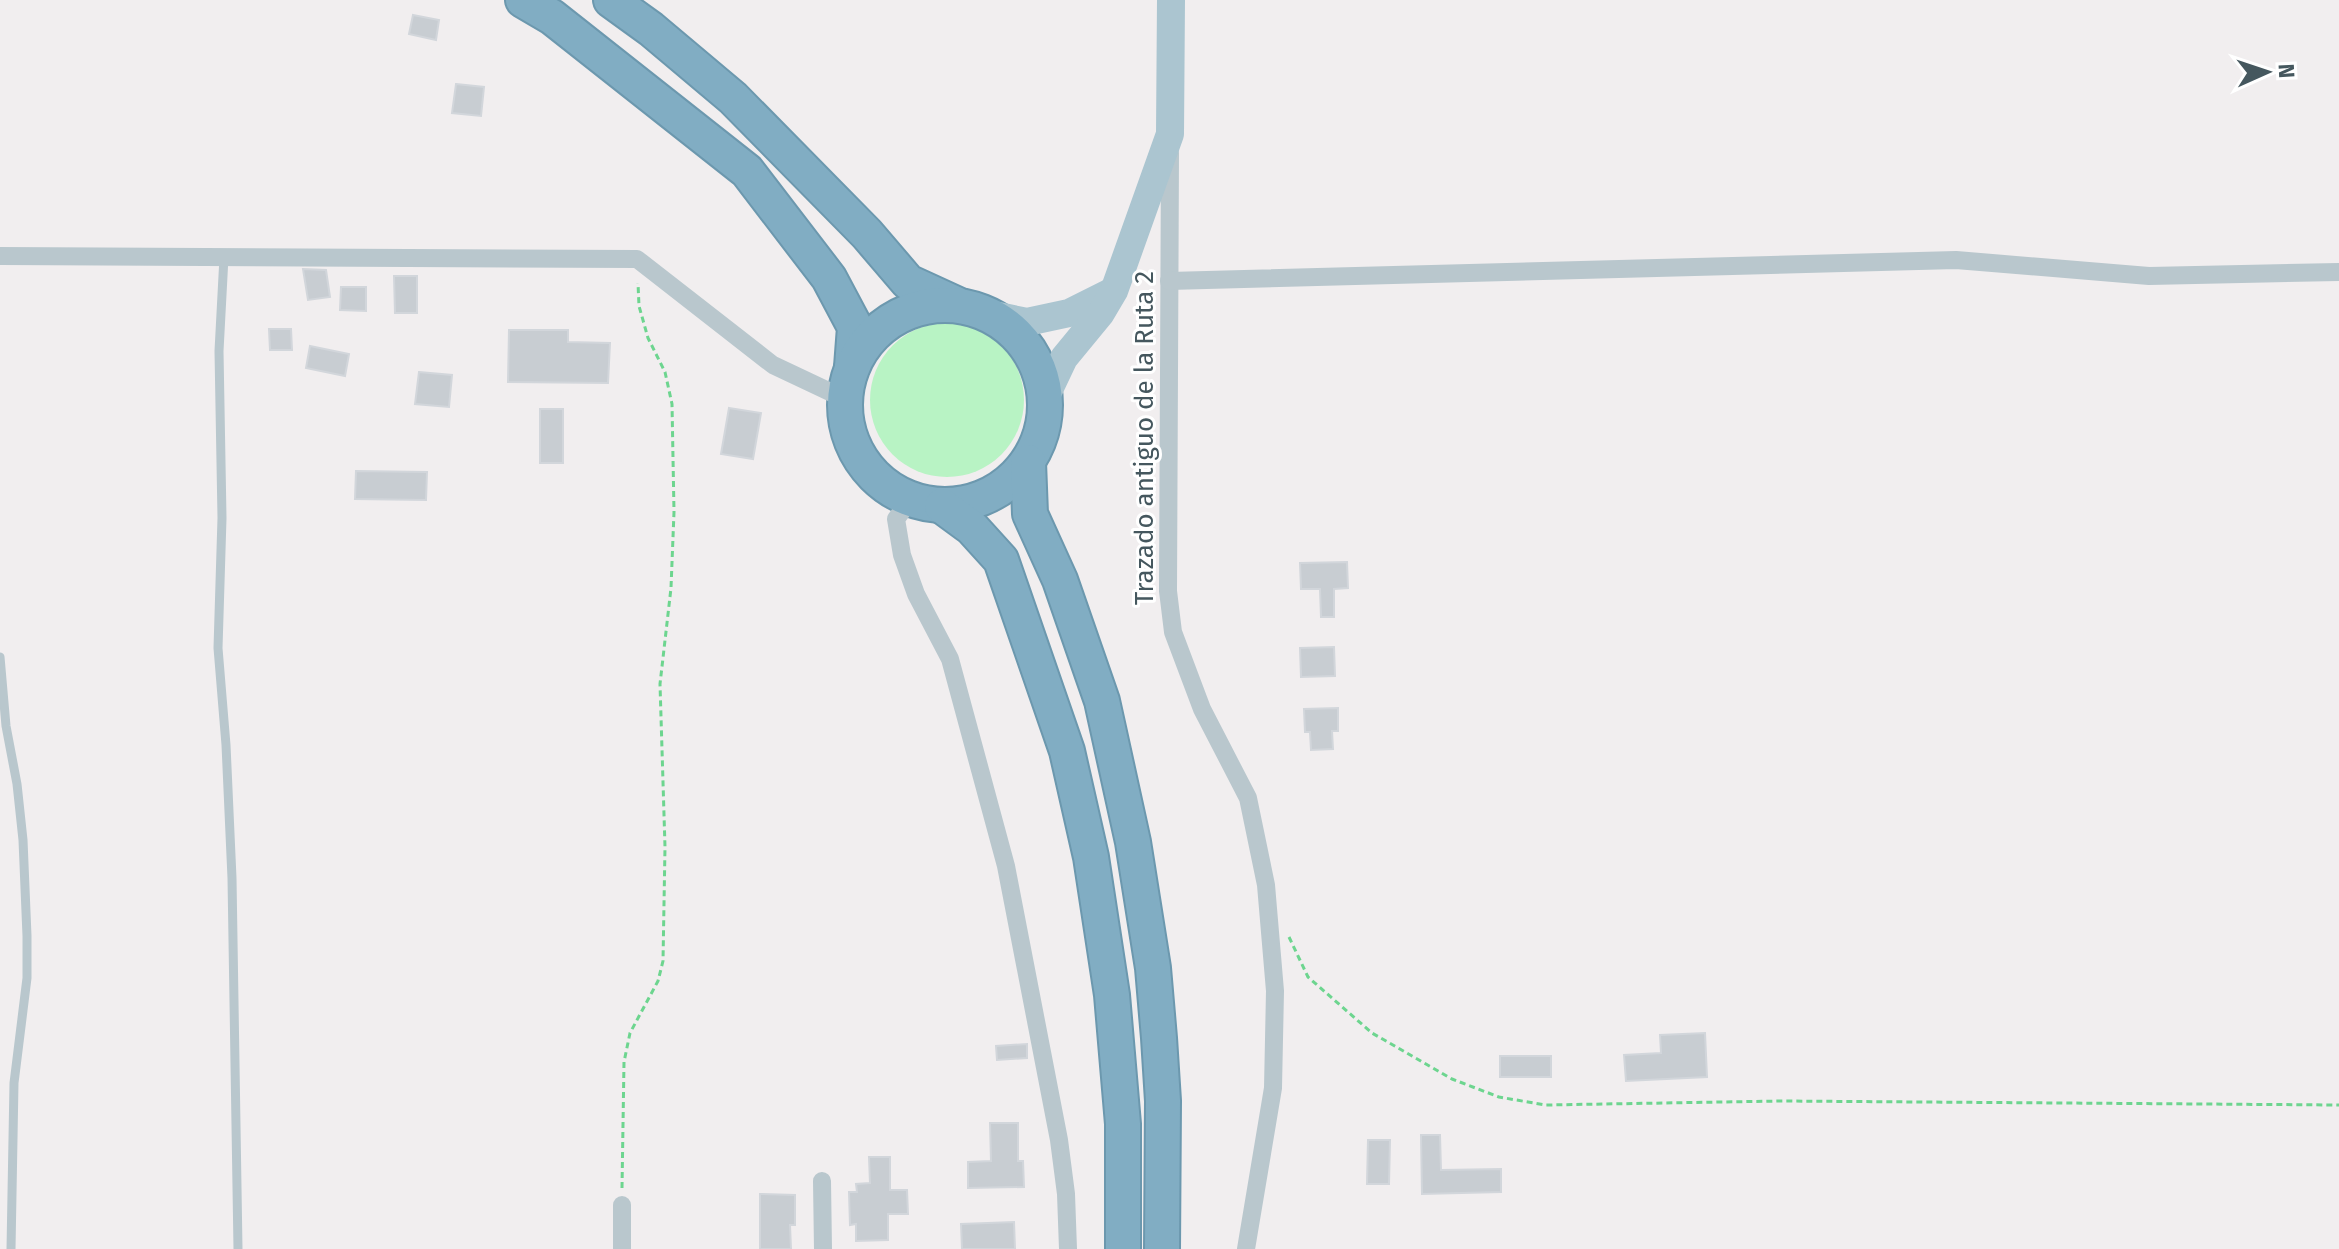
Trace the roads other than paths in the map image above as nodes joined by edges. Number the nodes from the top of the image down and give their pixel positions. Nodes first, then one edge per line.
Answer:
1 (523, 0) edge
2 (611, 0) edge
3 (1171, 0) edge
4 (1170, 134) junction
5 (0, 256) edge
6 (224, 257) junction
7 (2339, 272) edge
8 (1169, 281) junction
9 (1114, 291) junction
10 (956, 304) junction
11 (989, 314) junction
12 (849, 383) junction
13 (1046, 396) junction
14 (1028, 462) junction
15 (926, 502) junction
16 (0, 657) edge
17 (822, 1181) dead end
18 (622, 1205) road end
19 (11, 1249) edge
20 (238, 1249) edge
21 (622, 1249) edge
22 (823, 1249) edge
23 (1068, 1249) edge
24 (1123, 1249) edge
25 (1162, 1249) edge
26 (1246, 1249) edge

1 - 12 highway
2 - 10 highway
3 - 4 main road
4 - 8 street, Trazado antiguo de la Ruta 2
4 - 9 main road
5 - 6 street
6 - 12 street
6 - 20 lane
7 - 8 street
8 - 26 street, Trazado antiguo de la Ruta 2
9 - 11 main road
9 - 13 main road
10 - 11 highway
10 - 12 highway
11 - 13 highway
12 - 15 highway
13 - 14 highway
14 - 15 highway
14 - 25 highway
15 - 23 street
15 - 24 highway
16 - 19 lane
17 - 22 street
18 - 21 street

